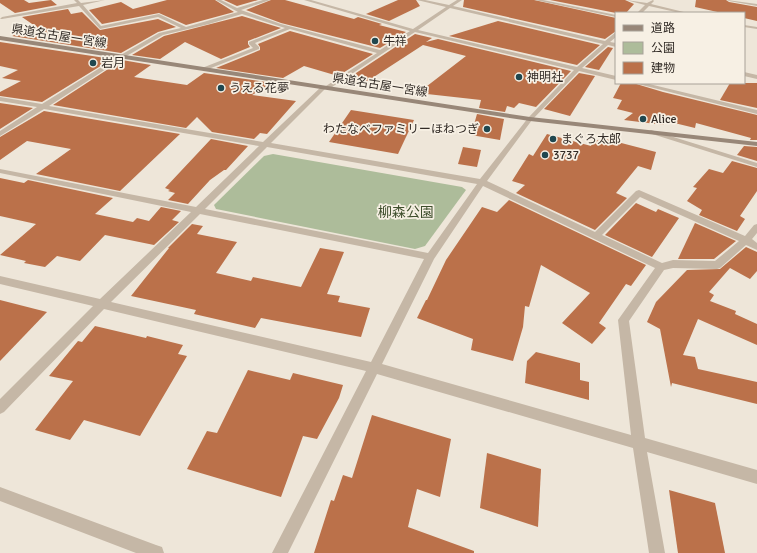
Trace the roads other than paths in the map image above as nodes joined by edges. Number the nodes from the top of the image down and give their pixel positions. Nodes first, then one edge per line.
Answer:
1 (76, 0) edge
2 (103, 0) edge
3 (218, 0) edge
4 (268, 0) edge
5 (306, 0) edge
6 (420, 0) edge
7 (460, 0) edge
8 (537, 0) edge
9 (628, 0) edge
10 (653, 0) edge
11 (729, 0) edge
12 (81, 4) junction
13 (648, 4) junction
14 (757, 5) edge
15 (450, 7) junction
16 (240, 10) junction
17 (4, 12) dead end
18 (640, 12) edge
19 (682, 12) edge
20 (615, 16) edge
21 (1, 18) edge
22 (745, 26) edge
23 (186, 28) junction
24 (289, 28) junction
25 (757, 28) edge
26 (414, 30) junction
27 (0, 38) edge
28 (611, 44) edge
29 (380, 52) junction
30 (121, 56) junction
31 (204, 69) junction
32 (578, 69) junction
33 (745, 74) edge
34 (757, 77) edge
35 (615, 78) edge
36 (642, 84) edge
37 (326, 88) junction
38 (0, 99) edge
39 (43, 107) junction
40 (757, 112) edge
41 (530, 119) junction
42 (650, 132) junction
43 (0, 134) edge
44 (757, 144) edge
45 (266, 145) junction
46 (757, 165) edge
47 (0, 171) edge
48 (482, 182) junction
49 (197, 212) junction
50 (757, 227) edge
51 (597, 235) junction
52 (746, 240) junction
53 (757, 247) edge
54 (430, 257) junction
55 (661, 267) junction
56 (0, 280) edge
57 (102, 304) junction
58 (375, 368) junction
59 (0, 408) edge
60 (639, 444) junction
61 (757, 477) edge
62 (0, 494) edge
63 (156, 553) edge
64 (280, 553) edge
65 (657, 553) edge

1 - 12 street
2 - 12 street
3 - 16 street
4 - 16 street
5 - 26 street
6 - 15 street
7 - 15 street
8 - 20 street
9 - 13 street
10 - 13 street
11 - 14 street
12 - 21 street
12 - 23 street
13 - 18 street
13 - 19 street
15 - 26 street
15 - 28 street
16 - 23 street
16 - 24 street
17 - 21 street
22 - 25 street
23 - 30 street
24 - 29 street
24 - 31 street
26 - 29 street
26 - 32 street
27 - 30 main road, 県道名古屋一宮線
28 - 32 street
29 - 37 street
30 - 31 main road, 県道名古屋一宮線
30 - 39 street
31 - 37 main road, 県道名古屋一宮線
32 - 35 street
32 - 41 street
33 - 34 street
36 - 40 street
37 - 41 main road, 県道名古屋一宮線
37 - 45 street
38 - 39 street
39 - 43 street
39 - 45 street
41 - 42 main road, 県道名古屋一宮線
41 - 48 street
42 - 44 main road, 県道名古屋一宮線
42 - 46 street
45 - 48 street
45 - 49 street
47 - 49 street
48 - 51 street
48 - 54 street
49 - 54 street
49 - 57 street
50 - 52 street
51 - 52 street
51 - 55 street
52 - 53 street
52 - 55 street
54 - 58 street
55 - 60 street
56 - 57 street
57 - 58 street
57 - 59 street
58 - 60 street
58 - 64 street
60 - 61 street
60 - 65 street
62 - 63 street

